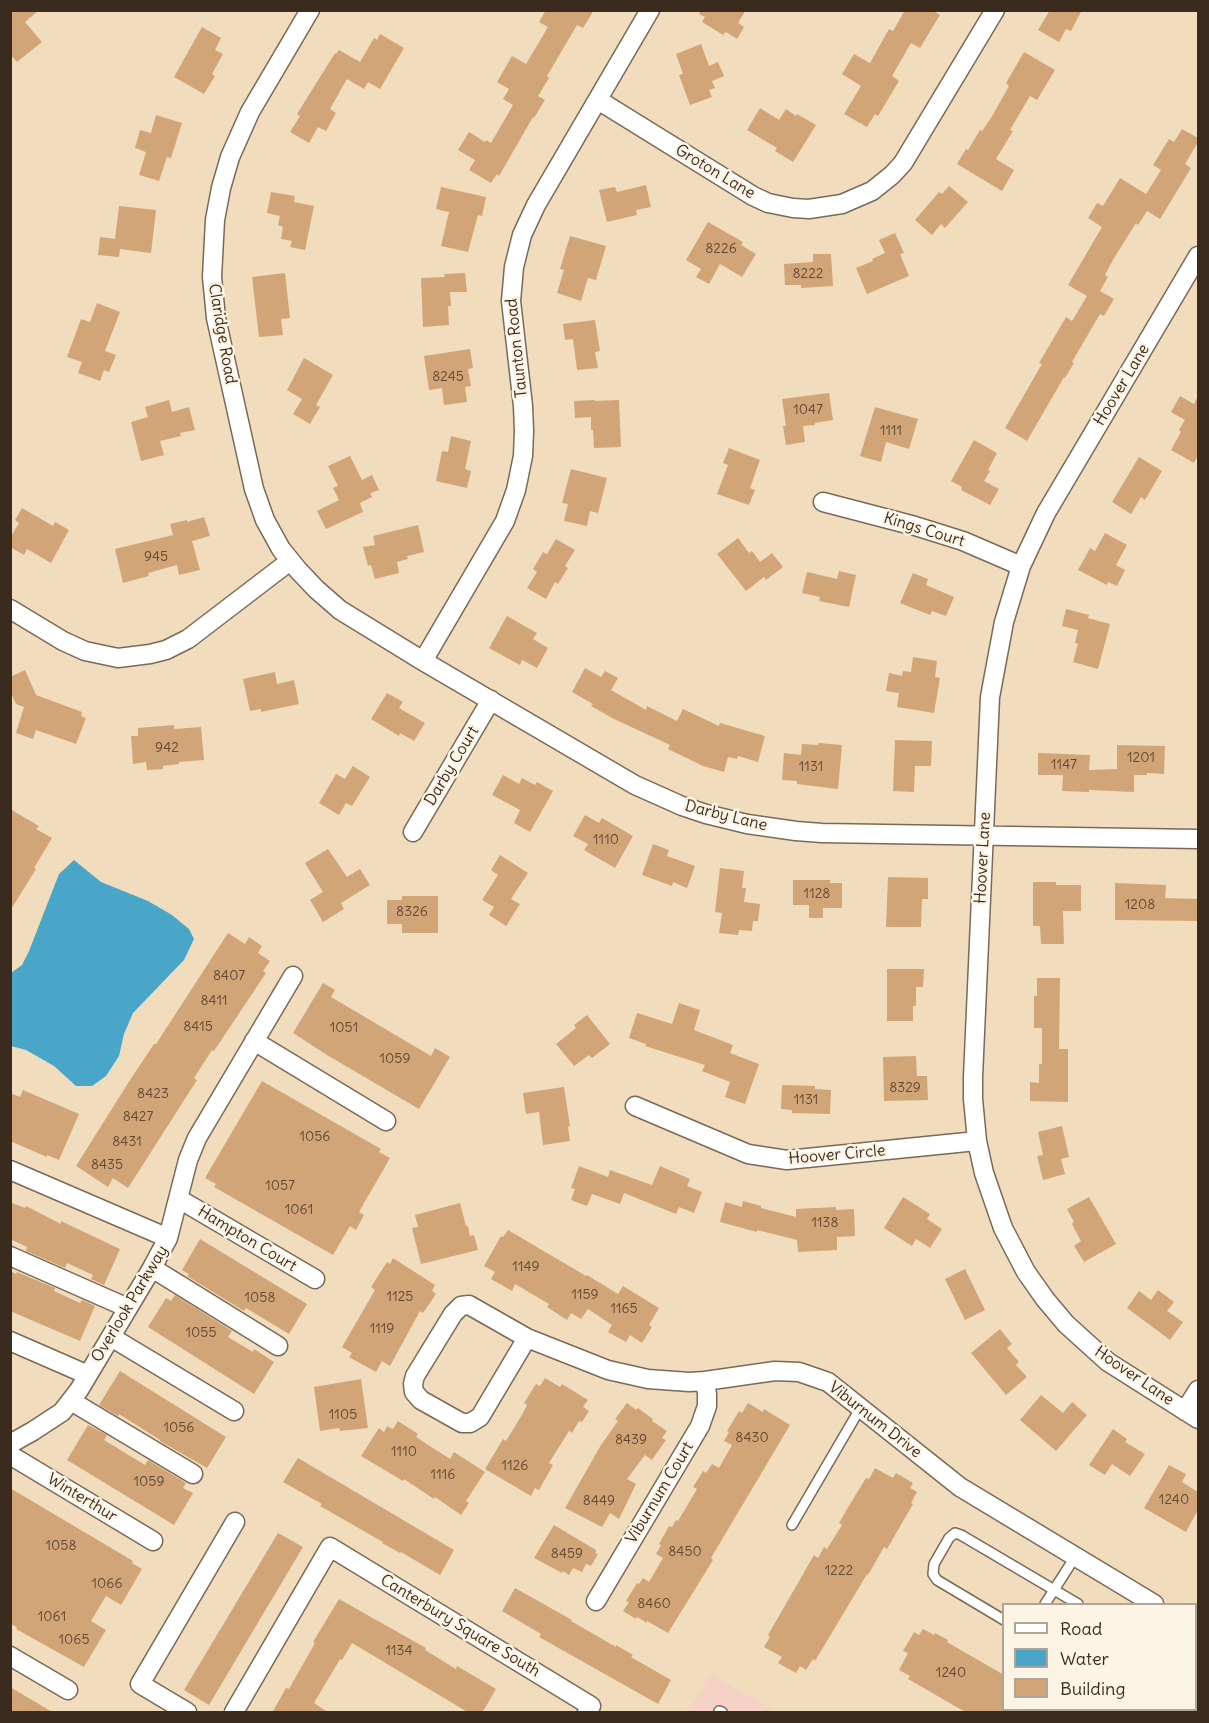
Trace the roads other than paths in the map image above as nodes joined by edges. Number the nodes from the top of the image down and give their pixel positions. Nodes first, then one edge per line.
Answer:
1 (310, 10) edge
2 (650, 10) edge
3 (995, 10) edge
4 (598, 100) junction
5 (1198, 256) edge
6 (823, 502) dead end
7 (290, 561) junction
8 (1021, 566) junction
9 (10, 609) edge
10 (423, 661) junction
11 (491, 700) junction
12 (412, 832) dead end
13 (984, 836) junction
14 (1198, 839) edge
15 (293, 976) dead end
16 (254, 1041) junction
17 (635, 1106) dead end
18 (386, 1121) dead end
19 (977, 1141) junction
20 (10, 1170) edge
21 (179, 1199) junction
22 (168, 1238) junction
23 (10, 1256) edge
24 (152, 1268) junction
25 (315, 1279) dead end
26 (128, 1308) junction
27 (111, 1337) junction
28 (527, 1338) junction
29 (10, 1341) edge
30 (278, 1346) dead end
31 (88, 1375) junction
32 (705, 1381) junction
33 (1198, 1389) edge
34 (71, 1401) junction
35 (861, 1407) junction
36 (234, 1411) dead end
37 (1192, 1415) edge
38 (10, 1444) edge
39 (10, 1455) edge
40 (193, 1474) dead end
41 (235, 1522) dead end
42 (792, 1526) dead end
43 (153, 1541) dead end
44 (1075, 1557) junction
45 (1054, 1590) junction
46 (596, 1601) dead end
47 (1047, 1603) edge
48 (1075, 1603) edge
49 (1151, 1603) edge
50 (1002, 1619) edge
51 (10, 1656) edge
52 (68, 1690) dead end
53 (589, 1709) edge
54 (187, 1713) edge
55 (234, 1713) edge

1 - 7 street, Claridge Road
2 - 4 street, Taunton Road
3 - 4 street, Groton Lane
4 - 10 street, Taunton Road
5 - 8 street, Hoover Lane
6 - 8 street, Kings Court
7 - 9 street
7 - 10 street, Darby Lane
8 - 13 street, Hoover Lane
10 - 11 street, Darby Lane
11 - 12 street, Darby Court
11 - 13 street, Darby Lane
13 - 14 street, Darby Lane
13 - 19 street, Hoover Lane
15 - 16 street, Overlook Parkway
16 - 18 street
16 - 21 street, Overlook Parkway
17 - 19 street, Hoover Circle
19 - 37 street, Hoover Lane
20 - 22 street
21 - 22 street, Overlook Parkway
21 - 25 street, Hampton Court
22 - 24 street, Overlook Parkway
23 - 26 street
24 - 26 street, Overlook Parkway
24 - 30 street
26 - 27 street, Overlook Parkway
27 - 31 street, Overlook Parkway
27 - 36 street
28 - 28 street, Viburnum Drive
28 - 32 street, Viburnum Drive
29 - 31 street
31 - 34 street, Overlook Parkway
32 - 35 street, Viburnum Drive
32 - 46 street, Viburnum Court
33 - 37 street
34 - 38 street, Overlook Parkway
34 - 40 street
35 - 42 lane
35 - 44 street, Viburnum Drive
39 - 43 street, Winterthur
41 - 54 street
44 - 45 lane
44 - 49 street, Viburnum Drive
45 - 47 lane
45 - 48 lane
45 - 50 lane
51 - 52 street
53 - 55 street, Canterbury Square South

